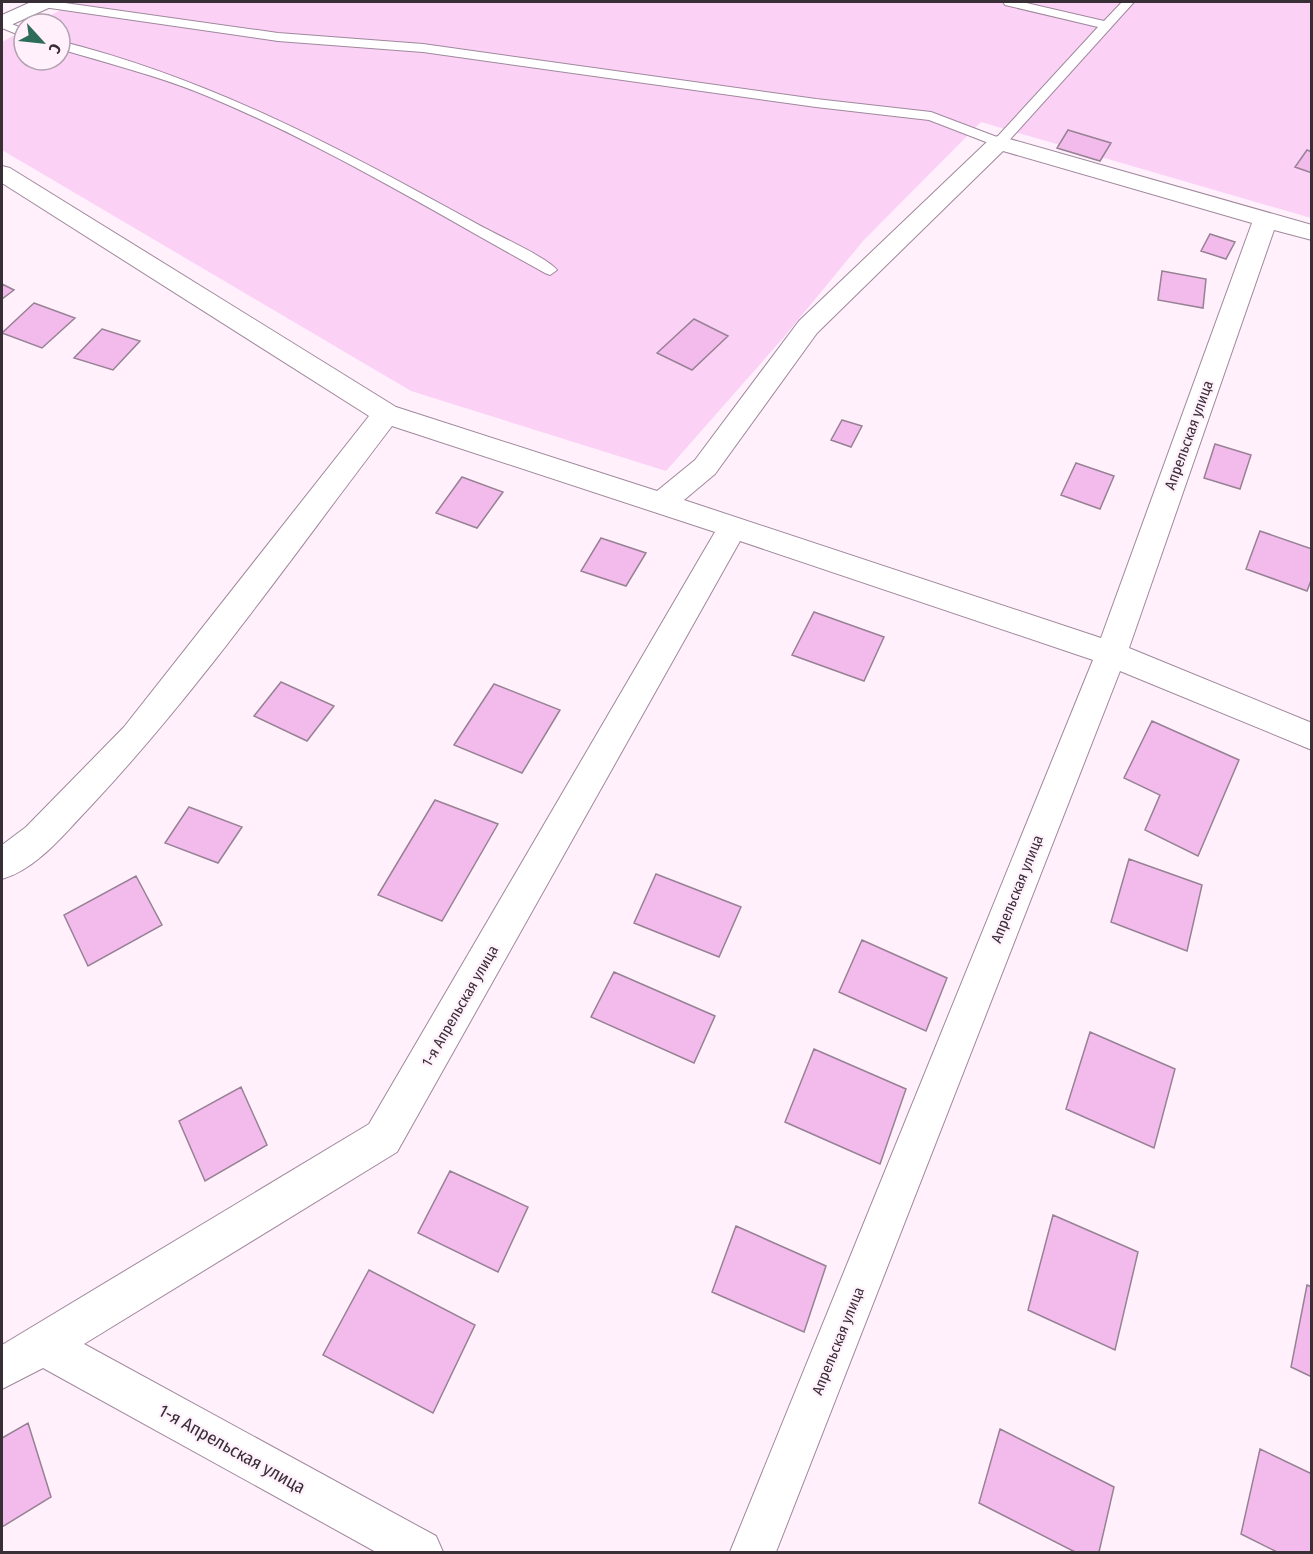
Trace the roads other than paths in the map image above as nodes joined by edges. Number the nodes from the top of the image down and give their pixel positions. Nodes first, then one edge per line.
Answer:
1 (44, 2) edge
2 (1009, 2) edge
3 (1128, 2) edge
4 (2, 23) edge
5 (1106, 26) junction
6 (72, 48) edge
7 (999, 143) junction
8 (2, 173) edge
9 (1265, 220) junction
10 (1311, 233) edge
11 (550, 270) dead end
12 (386, 414) junction
13 (661, 503) junction
14 (734, 527) junction
15 (1111, 654) junction
16 (1311, 737) edge
17 (2, 864) edge
18 (43, 1345) junction
19 (2, 1368) edge
20 (420, 1552) edge
21 (753, 1552) edge

1 - 4 street
1 - 7 lane
2 - 5 lane
3 - 5 lane
5 - 7 lane
6 - 11 lane
7 - 9 street
7 - 13 street
8 - 12 street
9 - 10 street
9 - 15 street, Апрельская улица
12 - 13 street
12 - 17 street
13 - 14 street
14 - 15 street
14 - 18 street, 1-я Апрельская улица
15 - 16 street
15 - 21 street, Апрельская улица
18 - 19 street, 1-я Апрельская улица
18 - 20 street, 1-я Апрельская улица

